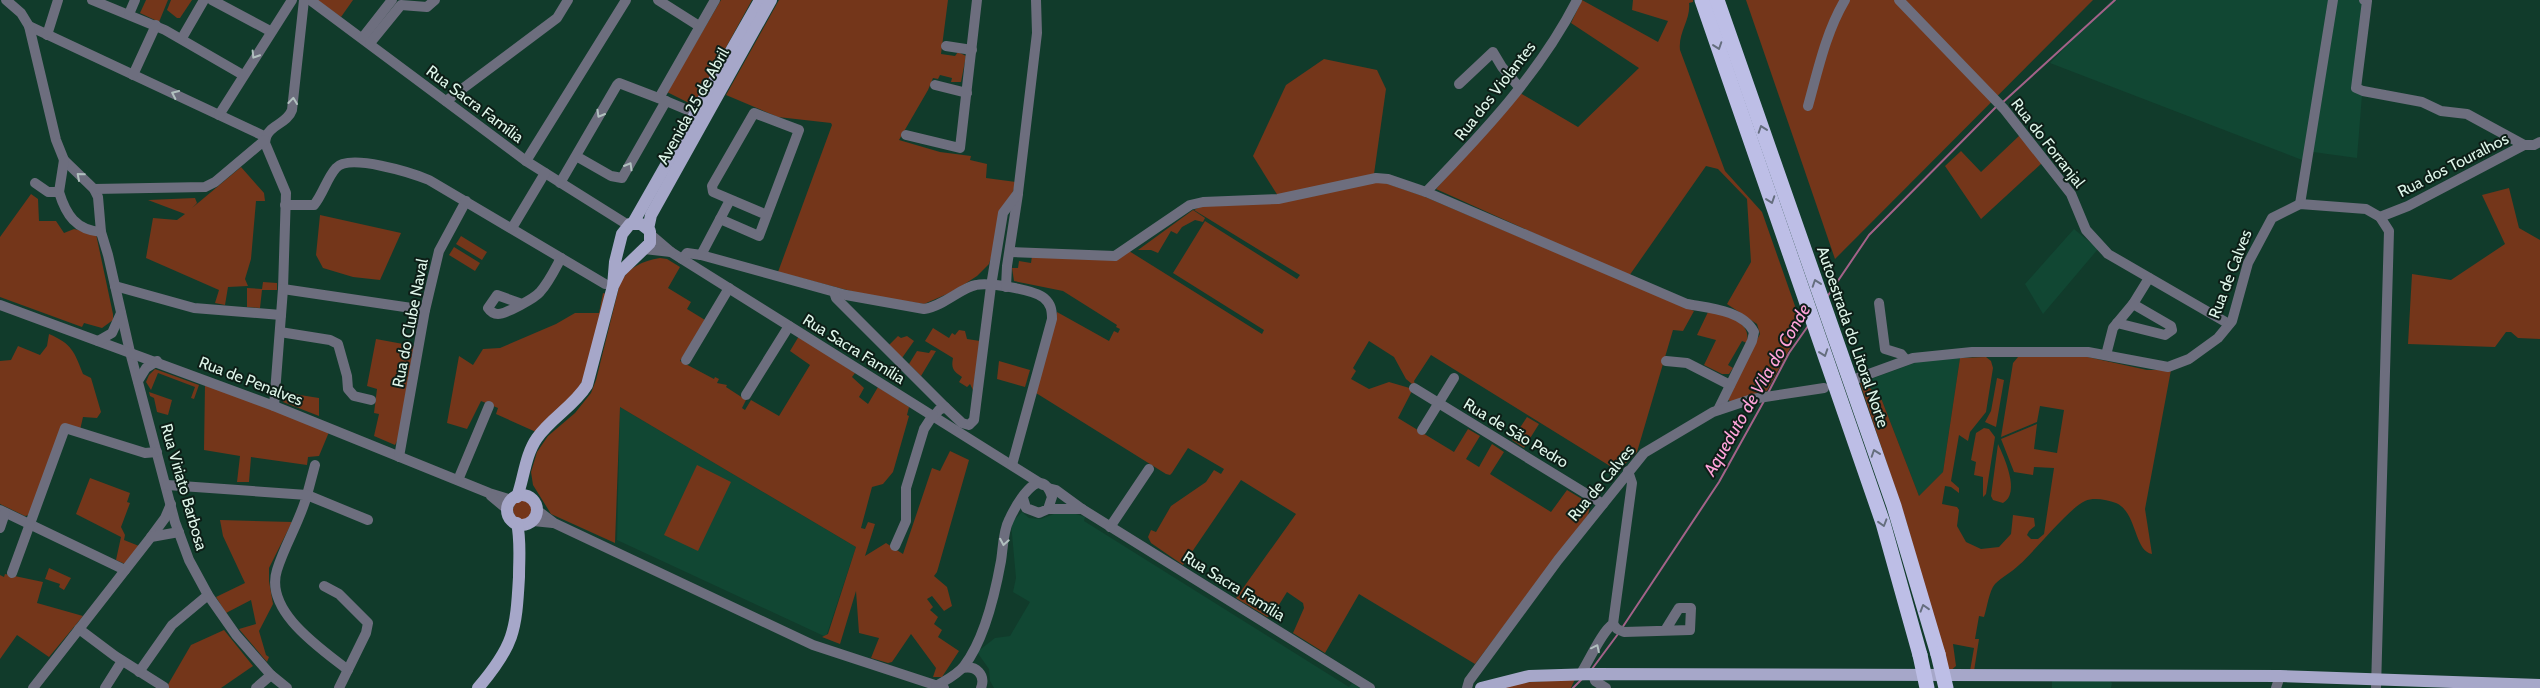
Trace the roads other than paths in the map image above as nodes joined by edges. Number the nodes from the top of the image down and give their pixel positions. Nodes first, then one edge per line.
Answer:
1 (6, 0) edge
2 (58, 0) edge
3 (92, 0) edge
4 (135, 0) edge
5 (204, 0) edge
6 (212, 0) edge
7 (292, 0) edge
8 (304, 0) edge
9 (310, 0) edge
10 (435, 0) edge
11 (568, 0) edge
12 (626, 0) edge
13 (658, 0) edge
14 (714, 0) edge
15 (760, 0) edge
16 (771, 0) edge
17 (977, 0) edge
18 (1036, 0) edge
19 (1577, 0) edge
20 (1702, 0) edge
21 (1717, 0) edge
22 (1845, 0) edge
23 (1899, 0) edge
24 (2333, 0) edge
25 (2364, 0) edge
26 (394, 4) edge
27 (129, 14) junction
28 (156, 25) junction
29 (29, 26) junction
30 (700, 26) junction
31 (270, 32) junction
32 (47, 35) junction
33 (182, 38) junction
34 (367, 40) junction
35 (946, 46) dead end
36 (972, 50) junction
37 (133, 74) junction
38 (243, 75) junction
39 (1459, 84) dead end
40 (935, 85) dead end
41 (1519, 87) junction
42 (967, 93) junction
43 (663, 99) junction
44 (446, 101) junction
45 (1808, 106) dead end
46 (697, 114) junction
47 (219, 115) junction
48 (906, 135) dead end
49 (265, 138) junction
50 (2540, 142) edge
51 (2524, 146) junction
52 (576, 156) junction
53 (64, 160) junction
54 (526, 161) junction
55 (545, 173) junction
56 (35, 183) dead end
57 (560, 183) junction
58 (94, 189) junction
59 (60, 192) junction
60 (1426, 192) junction
61 (1018, 193) junction
62 (730, 200) junction
63 (466, 201) junction
64 (2300, 204) junction
65 (285, 205) junction
66 (767, 215) junction
67 (2380, 216) junction
68 (720, 219) junction
69 (628, 227) junction
70 (512, 228) junction
71 (101, 232) junction
72 (649, 232) junction
73 (642, 250) junction
74 (1010, 252) junction
75 (675, 255) junction
76 (701, 255) junction
77 (561, 258) junction
78 (2149, 278) junction
79 (609, 285) junction
80 (115, 286) junction
81 (991, 286) junction
82 (1006, 287) junction
83 (729, 288) junction
84 (282, 289) junction
85 (834, 292) junction
86 (522, 304) dead end
87 (1879, 304) dead end
88 (2133, 304) junction
89 (0, 306) edge
90 (425, 310) junction
91 (121, 312) junction
92 (281, 315) junction
93 (2117, 323) junction
94 (2229, 324) junction
95 (789, 326) junction
96 (280, 332) junction
97 (98, 340) junction
98 (130, 352) junction
99 (2106, 356) junction
100 (686, 360) dead end
101 (1666, 360) dead end
102 (1906, 360) junction
103 (157, 362) junction
104 (1454, 378) dead end
105 (1858, 378) dead end
106 (138, 381) junction
107 (1730, 385) junction
108 (1414, 388) dead end
109 (1824, 388) dead end
110 (746, 395) dead end
111 (370, 400) dead end
112 (1438, 403) junction
113 (274, 406) junction
114 (489, 406) dead end
115 (945, 407) junction
116 (1718, 410) junction
117 (933, 415) junction
118 (1422, 430) dead end
119 (157, 452) junction
120 (399, 457) junction
121 (315, 465) dead end
122 (1012, 465) junction
123 (1150, 469) dead end
124 (1022, 471) junction
125 (1628, 471) junction
126 (458, 480) junction
127 (166, 485) junction
128 (1045, 487) junction
129 (307, 495) junction
130 (1023, 496) junction
131 (516, 501) junction
132 (171, 504) junction
133 (1603, 504) junction
134 (1048, 509) junction
135 (1082, 509) junction
136 (3, 512) edge
137 (368, 520) dead end
138 (528, 520) junction
139 (30, 525) junction
140 (1110, 527) junction
141 (0, 528) edge
142 (179, 532) junction
143 (151, 537) junction
144 (895, 546) dead end
145 (125, 570) junction
146 (12, 573) dead end
147 (324, 586) dead end
148 (208, 595) junction
149 (1613, 624) junction
150 (79, 629) junction
151 (1666, 629) dead end
152 (122, 661) junction
153 (963, 668) junction
154 (348, 670) junction
155 (139, 672) junction
156 (1580, 674) junction
157 (1593, 674) junction
158 (271, 675) junction
159 (955, 676) junction
160 (1950, 682) edge
161 (2278, 682) edge
162 (2375, 684) edge
163 (2540, 685) edge
164 (984, 686) edge
165 (164, 687) edge
166 (948, 687) edge
167 (33, 688) edge
168 (105, 688) edge
169 (256, 688) edge
170 (287, 688) edge
171 (339, 688) edge
172 (478, 688) edge
173 (1370, 688) edge
174 (1466, 688) edge
175 (1481, 688) edge
176 (1606, 688) edge
177 (1927, 688) edge

1 - 29 street
2 - 32 street
3 - 27 street
4 - 27 street
5 - 33 street
6 - 31 street
7 - 31 street
49 -> 8 street
9 - 34 street, Rua Sacra Família
10 - 26 street
11 - 44 street
12 - 54 street
13 - 30 street
14 - 30 street
15 - 46 main road, Avenida 25 de Abril
16 - 72 main road, Avenida 25 de Abril
17 - 36 street
18 - 61 street
19 - 41 street, Rua dos Violantes
20 -> 177 highway, Autoestrada do Litoral Norte, bridge
160 -> 21 highway, Autoestrada do Litoral Norte, bridge
22 - 45 street
23 - 78 street, Rua do Forranjal
24 - 64 street
25 - 51 street
26 - 34 street
27 - 28 street
28 - 33 street
28 - 37 street
29 - 32 street
29 - 53 street
30 - 43 street
31 -> 38 street
32 - 37 street
33 - 38 street
34 - 44 street, Rua Sacra Família
35 - 36 street
36 - 42 street
47 -> 37 street
38 - 47 street
39 - 41 street
40 - 42 street
41 - 60 street, Rua dos Violantes
42 - 48 street
43 - 46 street
43 -> 52 street
52 -> 43 street
44 - 54 street, Rua Sacra Família
46 - 69 main road, Avenida 25 de Abril
47 - 49 street
49 - 58 street
49 - 65 street
50 - 51 street, Rua dos Touralhos
51 - 67 street, Rua dos Touralhos
52 - 57 street
58 -> 53 street
53 - 59 street
54 - 55 street, Rua Sacra Família
55 - 57 street, Rua Sacra Família
55 - 70 street
56 - 59 street
57 - 69 street, Rua Sacra Família
58 - 71 street, Rua Viriato Barbosa
59 - 71 street
60 - 74 street
60 - 107 street
61 - 74 street
61 - 81 street
62 - 66 street
62 - 66 street
62 - 68 street
63 - 65 street
63 - 70 street
63 - 90 street, Rua do Clube Naval
64 - 67 street
64 - 94 street, Rua de Calves
65 - 84 street
66 - 68 street
67 - 162 street
68 - 76 street
69 - 72 main road
69 - 73 main road
69 - 79 main road, Avenida 25 de Abril
70 - 77 street
71 - 80 street, Rua Viriato Barbosa
72 - 73 main road, Avenida 25 de Abril
72 - 75 street, Rua Sacra Família
73 - 75 street, Rua Sacra Família
73 - 79 main road, Avenida 25 de Abril
74 - 82 street
75 - 76 street
75 - 83 street, Rua Sacra Família
76 - 85 street
77 - 79 street
77 - 86 street
78 - 88 street
78 - 94 street, Rua do Forranjal
79 - 131 main road, Avenida 25 de Abril
80 - 91 street, Rua Viriato Barbosa
80 - 92 street
81 - 82 street
81 - 85 street
81 - 115 street
82 - 122 street
83 - 95 street, Rua Sacra Família
83 - 100 street
84 - 90 street
84 - 92 street
85 - 115 street
87 - 102 street
88 - 93 street
88 - 93 street
89 - 97 street, Rua de Penalves
90 - 120 street, Rua do Clube Naval
91 - 97 street
91 - 98 street, Rua Viriato Barbosa
92 - 96 street
93 - 99 street
94 - 99 street, Rua de Calves
95 - 110 street
95 - 117 street, Rua Sacra Família
96 - 111 street
96 - 113 street
97 - 98 street, Rua de Penalves
98 - 103 street, Rua de Penalves
98 - 106 street, Rua Viriato Barbosa
99 - 102 street, Rua de Calves
101 - 107 street
102 - 105 street, Rua de Calves
103 - 106 street
103 - 113 street, Rua de Penalves
104 - 112 street
106 - 119 street, Rua Viriato Barbosa
107 - 116 street
108 - 112 street, Rua de São Pedro
109 - 116 street, Rua de Calves
112 - 118 street
112 - 133 street, Rua de São Pedro
113 - 120 street, Rua de Penalves
114 - 126 street
115 - 117 street
116 - 125 street, Rua de Calves
117 - 122 street, Rua Sacra Família
117 - 144 street
119 - 127 street, Rua Viriato Barbosa
119 - 139 street
120 - 126 street, Rua de Penalves
121 - 129 street
122 - 124 street, Rua Sacra Família
123 - 140 street
124 - 128 street, Rua Sacra Família
124 - 130 street
125 - 133 street, Rua de Calves
125 - 149 street
126 - 131 street, Rua de Penalves
127 - 129 street
127 - 132 street, Rua Viriato Barbosa
128 - 130 street
128 - 134 street
128 - 135 street, Rua Sacra Família
129 - 137 street
129 - 154 street
130 - 134 street
130 -> 153 street
131 - 138 main road, Avenida 25 de Abril
131 - 138 main road, Avenida 25 de Abril
132 - 142 street, Rua Viriato Barbosa
132 - 143 street
133 - 174 street, Rua de Calves
134 - 135 street
135 - 140 street, Rua Sacra Família
136 - 139 street
136 - 141 street
138 - 166 street
138 - 172 main road, Avenida 25 de Abril
139 - 145 street
139 - 146 street
140 - 173 street, Rua Sacra Família
142 - 143 street
142 - 148 street, Rua Viriato Barbosa
143 - 145 street
145 - 150 street
147 - 154 street
148 - 155 street
148 - 158 street, Rua Viriato Barbosa
149 - 151 street
156 -> 149 street
150 - 152 street
150 - 167 street
152 - 155 street
152 - 168 street
153 - 159 street
153 - 164 street
154 - 171 street
155 - 165 street
156 - 157 main road
156 - 175 main road
157 - 160 main road
157 - 176 street
158 - 169 street
158 - 170 street, Rua Viriato Barbosa
159 - 166 street
159 - 166 street
160 - 161 main road
161 - 162 main road
162 - 163 main road

